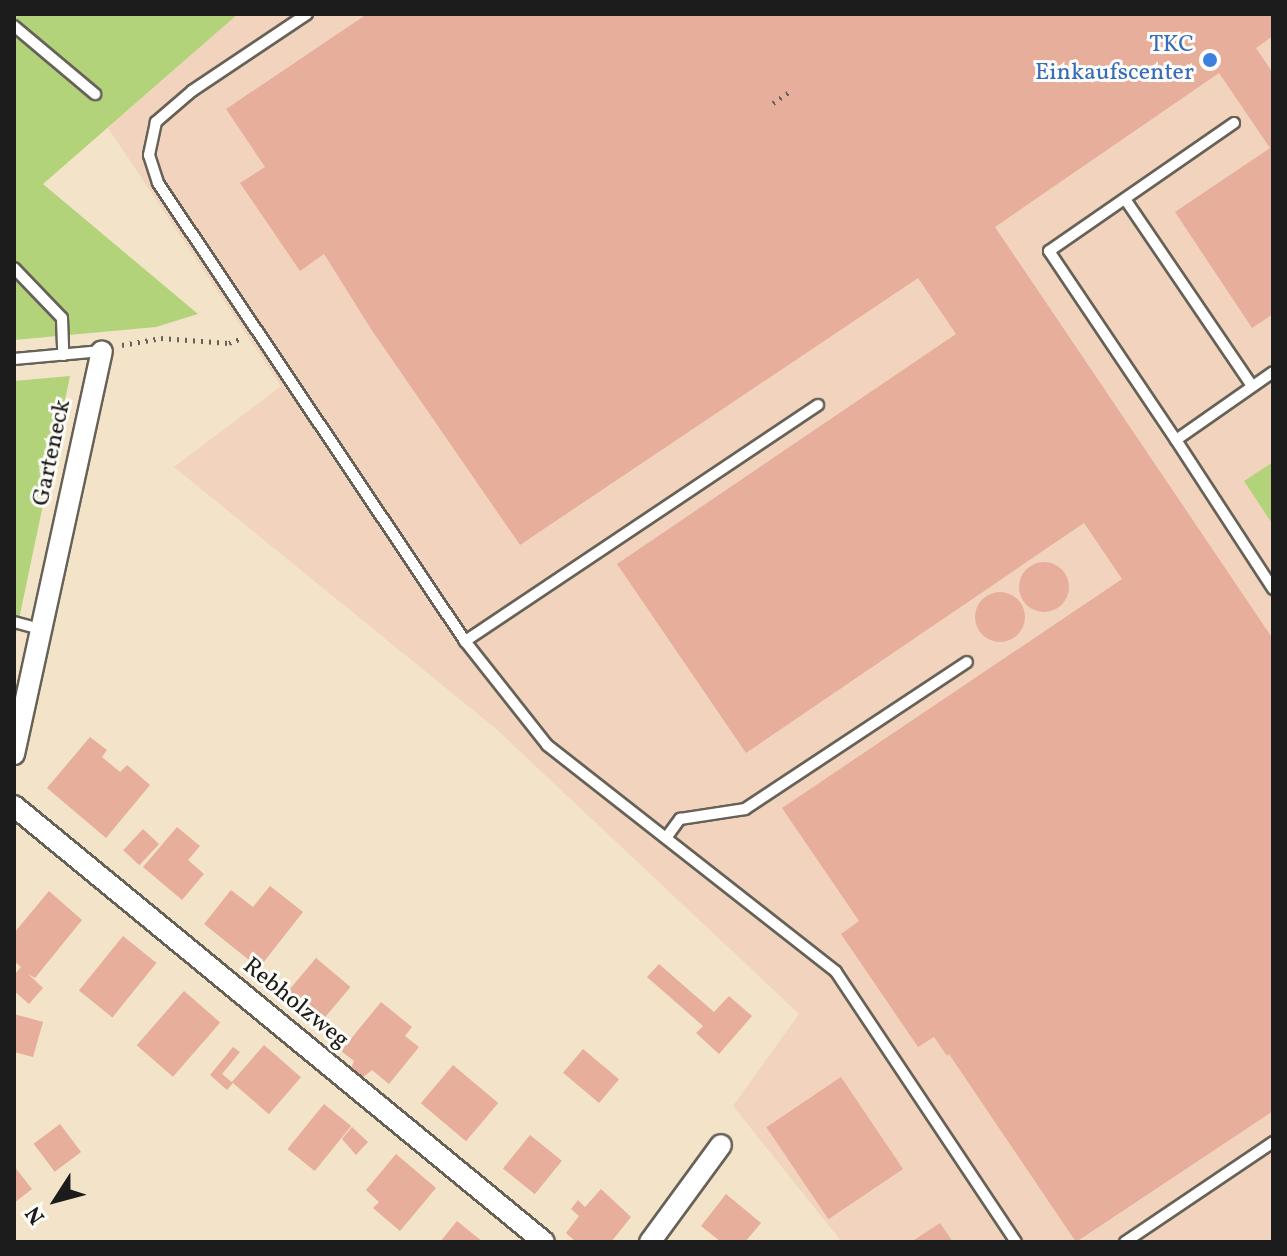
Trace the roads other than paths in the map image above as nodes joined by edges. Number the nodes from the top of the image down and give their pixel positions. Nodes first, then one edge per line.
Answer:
1 (307, 14) edge
2 (14, 26) edge
3 (95, 94) dead end
4 (1234, 123) dead end
5 (1125, 199) junction
6 (14, 268) edge
7 (19, 280) edge
8 (102, 351) joint
9 (63, 355) junction
10 (14, 359) edge
11 (1273, 372) edge
12 (1252, 386) junction
13 (818, 405) dead end
14 (1176, 440) junction
15 (1273, 589) edge
16 (14, 622) edge
17 (41, 629) junction
18 (465, 641) junction
19 (967, 662) dead end
20 (14, 754) edge
21 (14, 806) edge
22 (666, 838) junction
23 (1273, 1142) edge
24 (721, 1145) dead end
25 (544, 1242) edge
26 (650, 1242) edge
27 (1016, 1242) edge
28 (1125, 1242) edge

1 - 18 lane
2 - 3 lane
4 - 5 lane
5 - 12 lane
5 - 14 lane
6 - 7 lane
7 - 9 lane
8 - 9 lane
8 - 17 street, Garteneck
9 - 10 lane
11 - 12 lane
12 - 14 lane
13 - 18 lane
14 - 15 lane
16 - 17 lane
17 - 20 street, Garteneck
18 - 22 lane
19 - 22 lane
21 - 25 street, Rebholzweg
22 - 27 lane
23 - 28 lane
24 - 26 street

